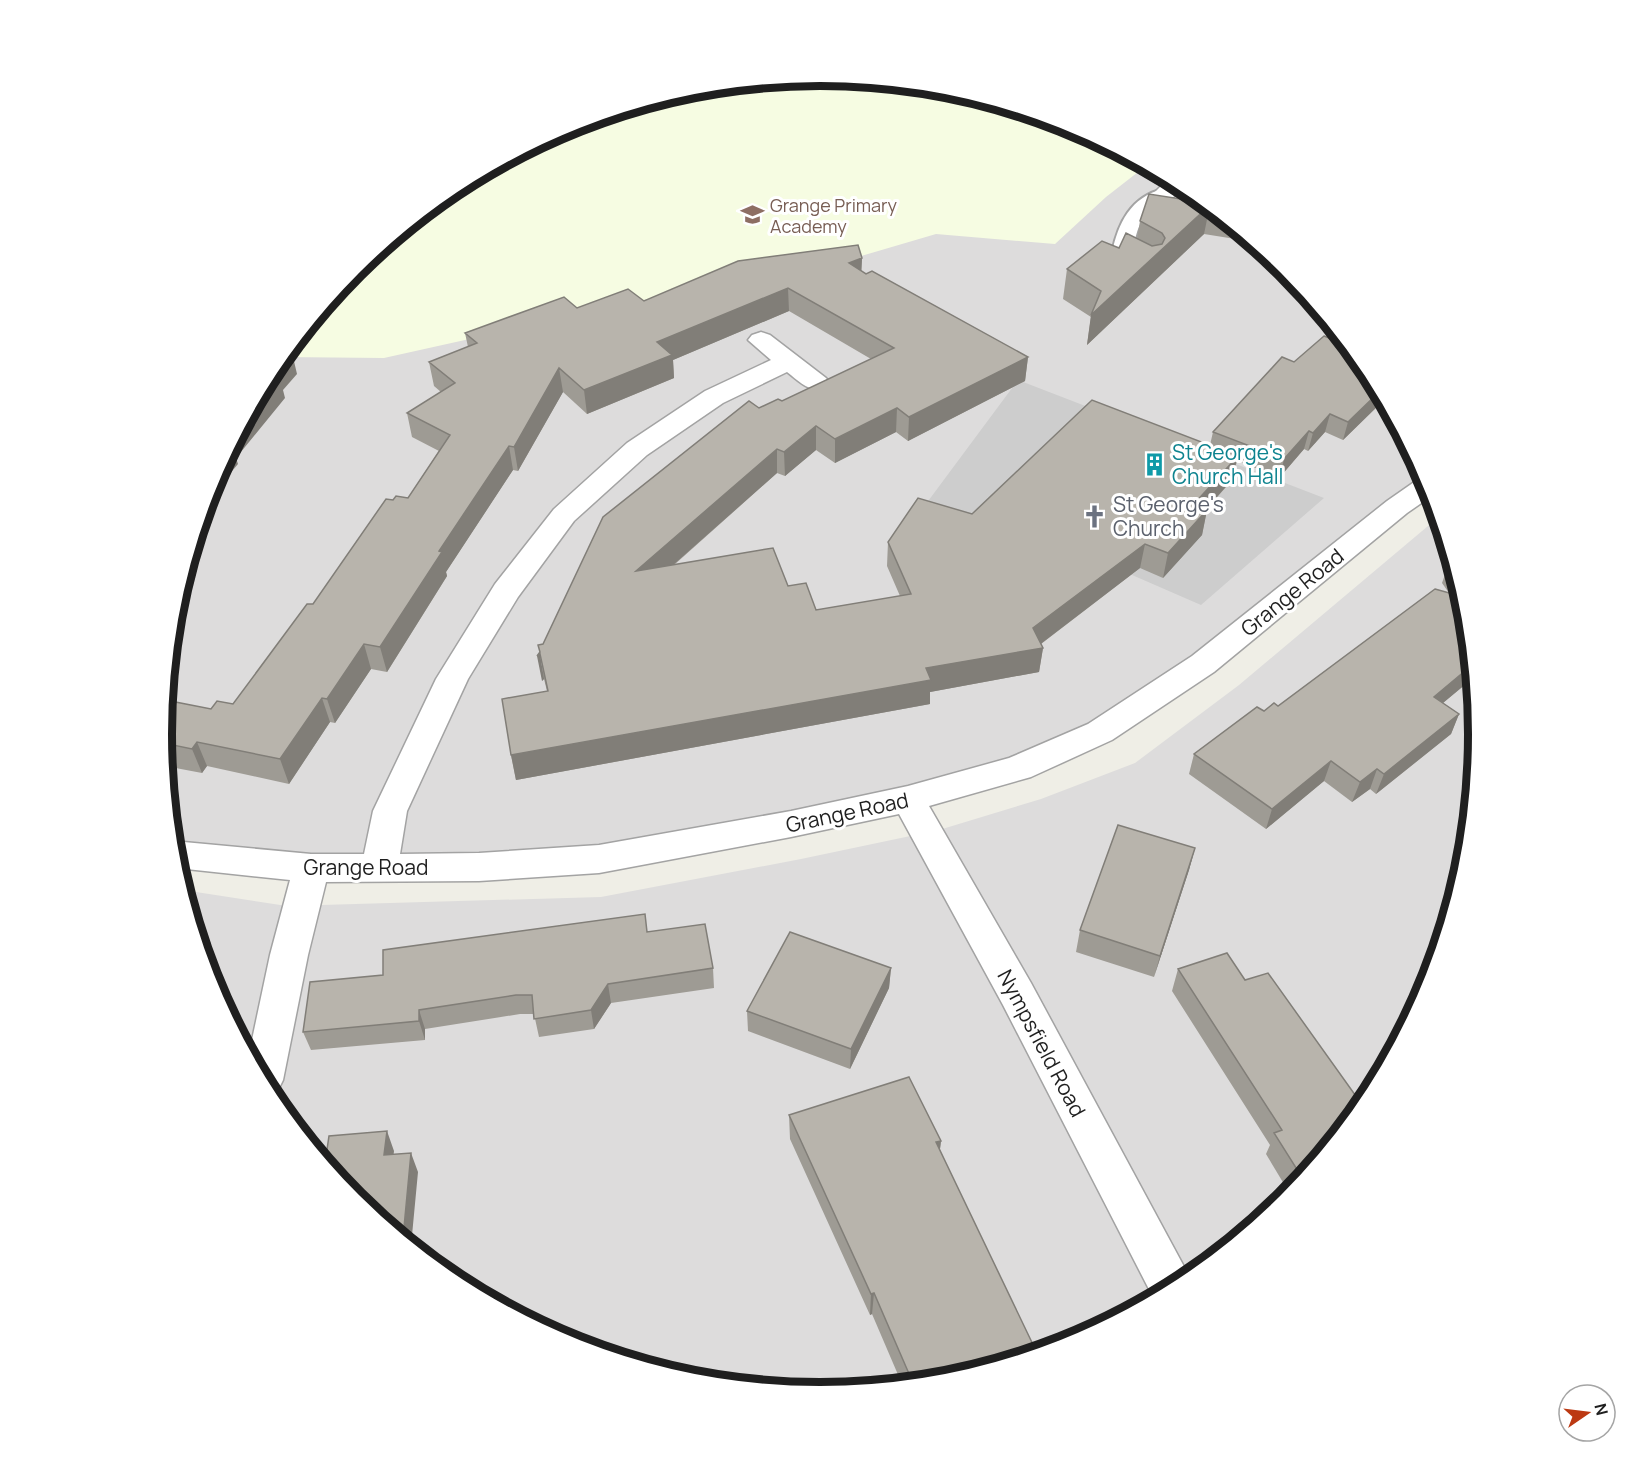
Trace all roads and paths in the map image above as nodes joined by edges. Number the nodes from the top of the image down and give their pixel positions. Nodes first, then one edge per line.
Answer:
1 (1171, 188) edge
2 (1148, 268) edge
3 (761, 340) dead end
4 (789, 362) junction
5 (817, 383) edge
6 (1421, 490) edge
7 (908, 799) junction
8 (184, 855) edge
9 (311, 868) junction
10 (379, 868) junction
11 (266, 1068) edge
12 (1167, 1280) edge

1 - 2 lane
3 - 4 street
4 - 5 street
4 - 10 street
6 - 7 street, Grange Road
7 - 10 street, Grange Road
7 - 12 street, Nympsfield Road
8 - 9 street, Grange Road
9 - 10 street, Grange Road
9 - 11 street

